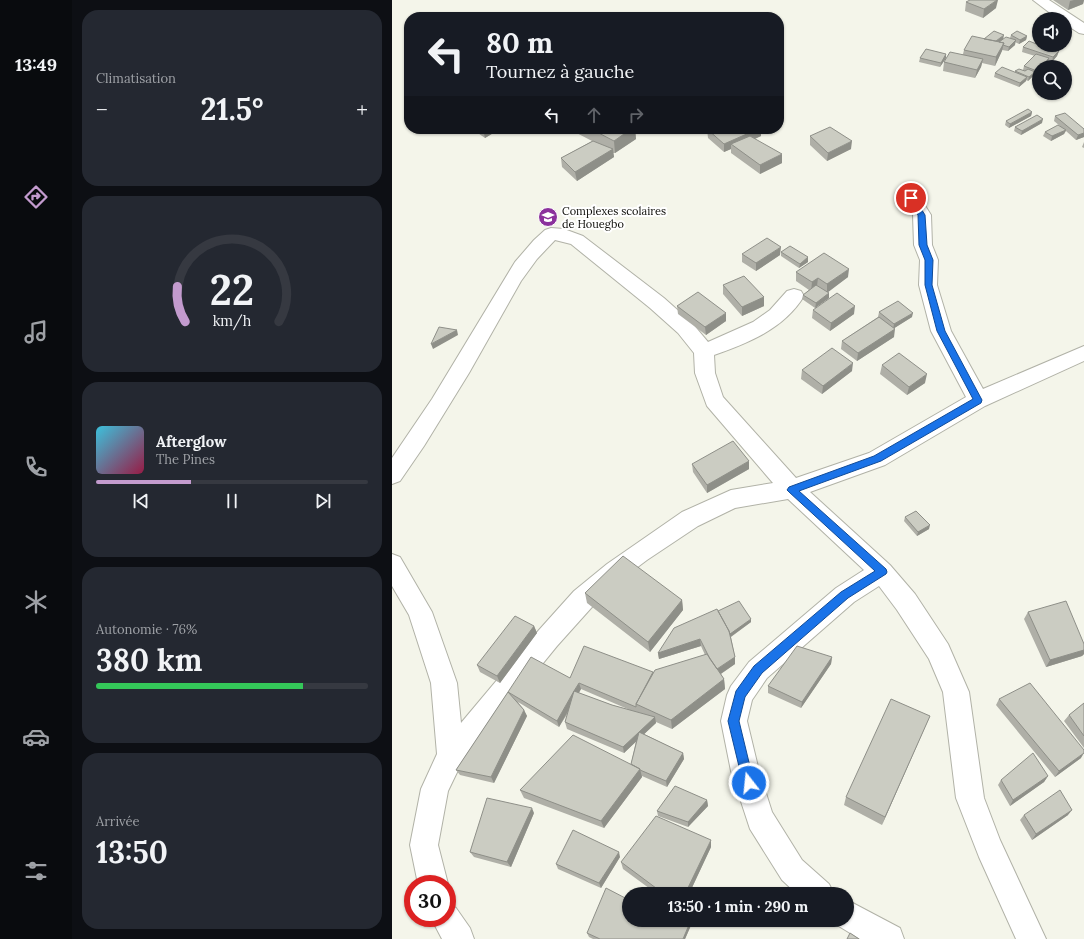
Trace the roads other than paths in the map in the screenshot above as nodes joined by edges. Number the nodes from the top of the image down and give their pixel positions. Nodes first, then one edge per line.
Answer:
1 (1040, 0) edge
2 (1084, 30) edge
3 (911, 198) dead end
4 (794, 296) dead end
5 (704, 351) junction
6 (1084, 353) edge
7 (978, 400) junction
8 (392, 475) edge
9 (792, 490) junction
10 (392, 565) edge
11 (882, 572) junction
12 (451, 755) junction
13 (431, 875) edge
14 (811, 887) edge
15 (854, 919) edge
16 (452, 927) edge
17 (459, 939) edge
18 (889, 939) edge
19 (1031, 939) edge

1 - 2 street
3 - 7 street
4 - 5 street
5 - 8 street
5 - 9 street
6 - 7 street
7 - 9 street
9 - 11 street
9 - 12 street
10 - 12 street
11 - 14 street
11 - 19 street
12 - 13 street
15 - 18 street
16 - 17 street

